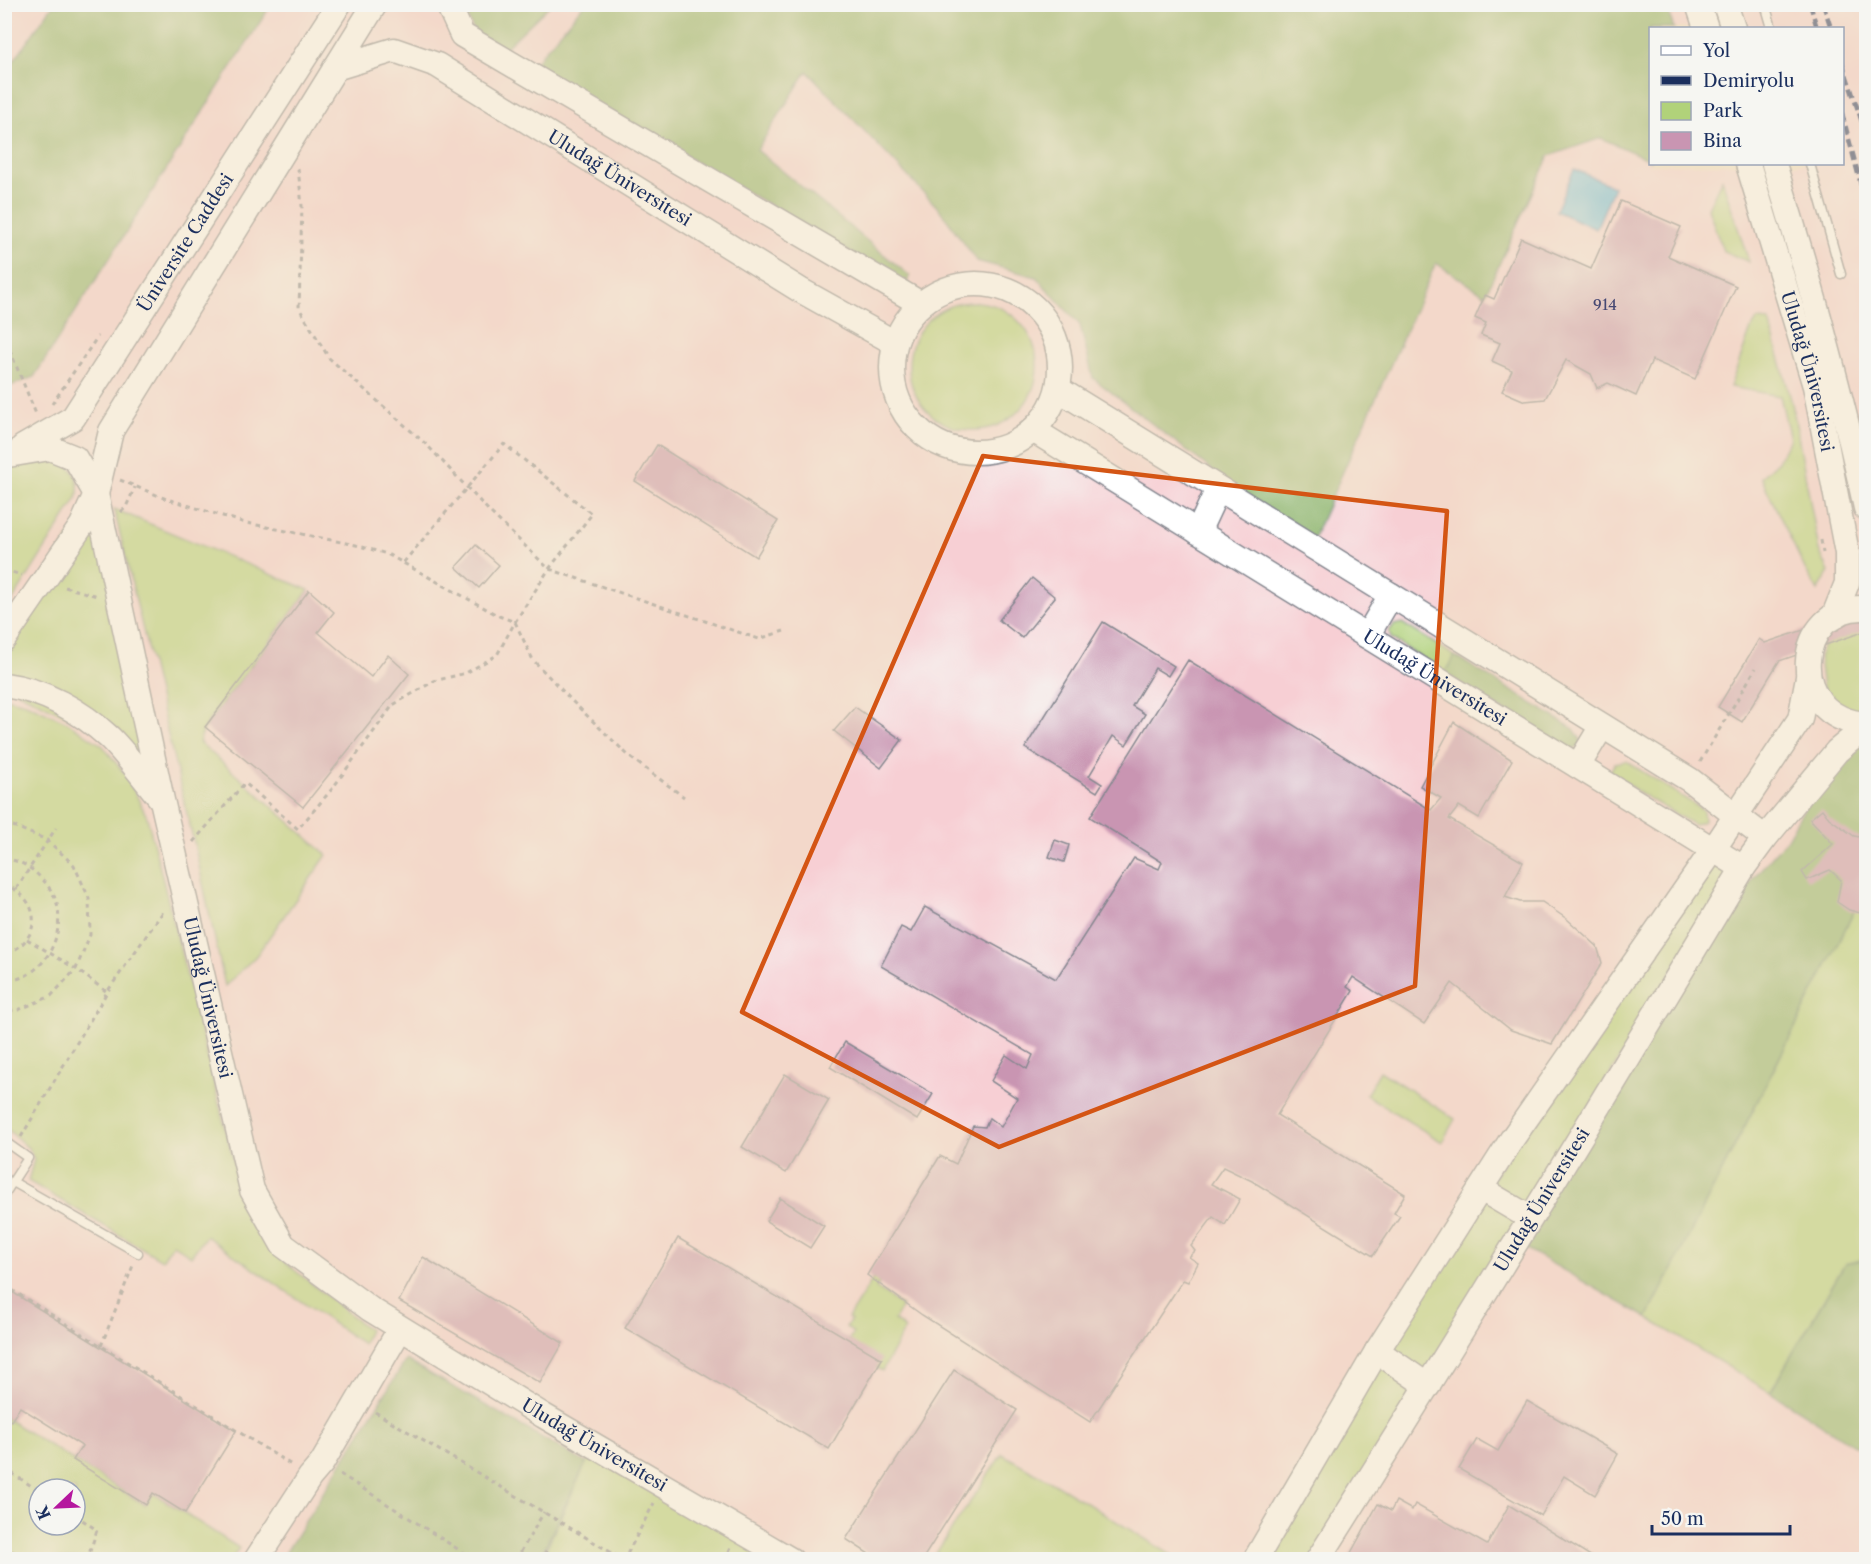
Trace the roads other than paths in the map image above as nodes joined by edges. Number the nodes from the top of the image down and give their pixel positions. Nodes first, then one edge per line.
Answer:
1 (339, 4) edge
2 (375, 4) edge
3 (448, 4) edge
4 (1698, 4) edge
5 (1725, 4) edge
6 (1765, 4) edge
7 (1706, 27) edge
8 (1733, 27) edge
9 (1772, 27) edge
10 (335, 68) junction
11 (1748, 165) edge
12 (1774, 165) edge
13 (1810, 165) edge
14 (1841, 274) dead end
15 (921, 303) junction
16 (895, 343) junction
17 (1058, 388) junction
18 (1033, 430) junction
19 (6, 457) edge
20 (99, 484) junction
21 (1218, 489) junction
22 (1866, 508) edge
23 (1198, 532) junction
24 (1391, 595) junction
25 (1866, 608) edge
26 (1833, 618) junction
27 (1367, 636) junction
28 (4, 639) edge
29 (1808, 676) junction
30 (4, 685) edge
31 (1866, 725) edge
32 (1602, 726) junction
33 (1578, 766) junction
34 (162, 800) junction
35 (1735, 816) junction
36 (1765, 838) junction
37 (1713, 850) junction
38 (1743, 868) junction
39 (4, 1141) edge
40 (13, 1182) junction
41 (1481, 1189) junction
42 (4, 1195) edge
43 (1530, 1218) junction
44 (138, 1253) road end
45 (400, 1329) junction
46 (1377, 1351) junction
47 (1428, 1386) junction
48 (256, 1560) edge
49 (791, 1560) edge
50 (1255, 1560) edge
51 (1318, 1560) edge

1 - 19 street, Üniversite Caddesi
2 - 10 street, Üniversite Caddesi
3 - 15 street
4 - 7 street
5 - 8 street
6 - 9 lane
10 - 16 street, Uludağ Üniversitesi
10 - 20 street, Üniversite Caddesi
11 - 26 street, Uludağ Üniversitesi
12 - 22 street, Uludağ Üniversitesi
13 - 14 lane
15 - 16 street
15 - 17 street
16 - 18 street
17 - 18 street
17 - 21 street
18 - 23 street, Uludağ Üniversitesi
19 - 20 street
20 - 28 street
20 - 34 street
21 - 23 street
21 - 24 street
23 - 27 street, Uludağ Üniversitesi
24 - 27 street
24 - 32 street
25 - 26 street
26 - 29 street
27 - 33 street, Uludağ Üniversitesi
29 - 31 street
29 - 35 street
30 - 34 street, Uludağ Üniversitesi
31 - 36 street, Uludağ Üniversitesi
32 - 33 street
32 - 35 street
33 - 37 street, Uludağ Üniversitesi
34 - 45 street, Uludağ Üniversitesi
35 - 36 street
35 - 37 street
36 - 38 street, Uludağ Üniversitesi
37 - 38 street, Uludağ Üniversitesi
37 - 41 street
38 - 43 street, Uludağ Üniversitesi
39 - 40 lane
40 - 42 lane
40 - 44 lane
41 - 43 street
41 - 46 street
43 - 47 street, Uludağ Üniversitesi
45 - 48 street
45 - 49 street, Uludağ Üniversitesi
46 - 47 street
46 - 50 street
47 - 51 street, Uludağ Üniversitesi

